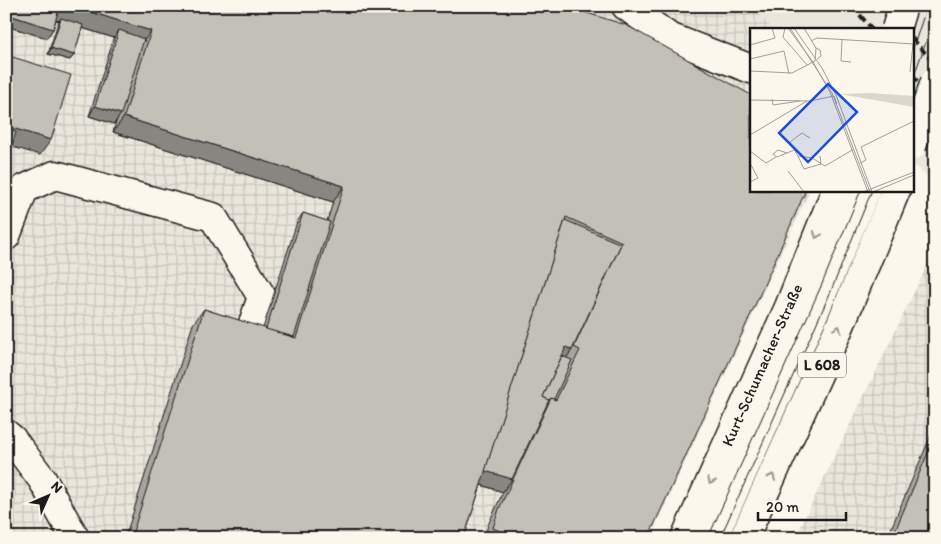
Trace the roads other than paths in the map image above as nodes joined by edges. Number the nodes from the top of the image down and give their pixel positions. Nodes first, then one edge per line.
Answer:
1 (626, 6) edge
2 (903, 6) edge
3 (896, 28) edge
4 (750, 69) edge
5 (935, 82) edge
6 (914, 140) edge
7 (836, 191) edge
8 (866, 191) edge
9 (896, 191) edge
10 (6, 236) edge
11 (247, 341) edge
12 (6, 434) edge
13 (75, 538) edge
14 (685, 538) edge
15 (713, 538) edge
16 (744, 538) edge

1 - 4 main road
2 - 3 main road, bridge
5 - 6 main road, bridge
7 -> 14 main road, Kurt-Schumacher-Straße
8 - 15 main road
16 -> 9 main road, L 608
10 - 11 main road
12 - 13 main road

